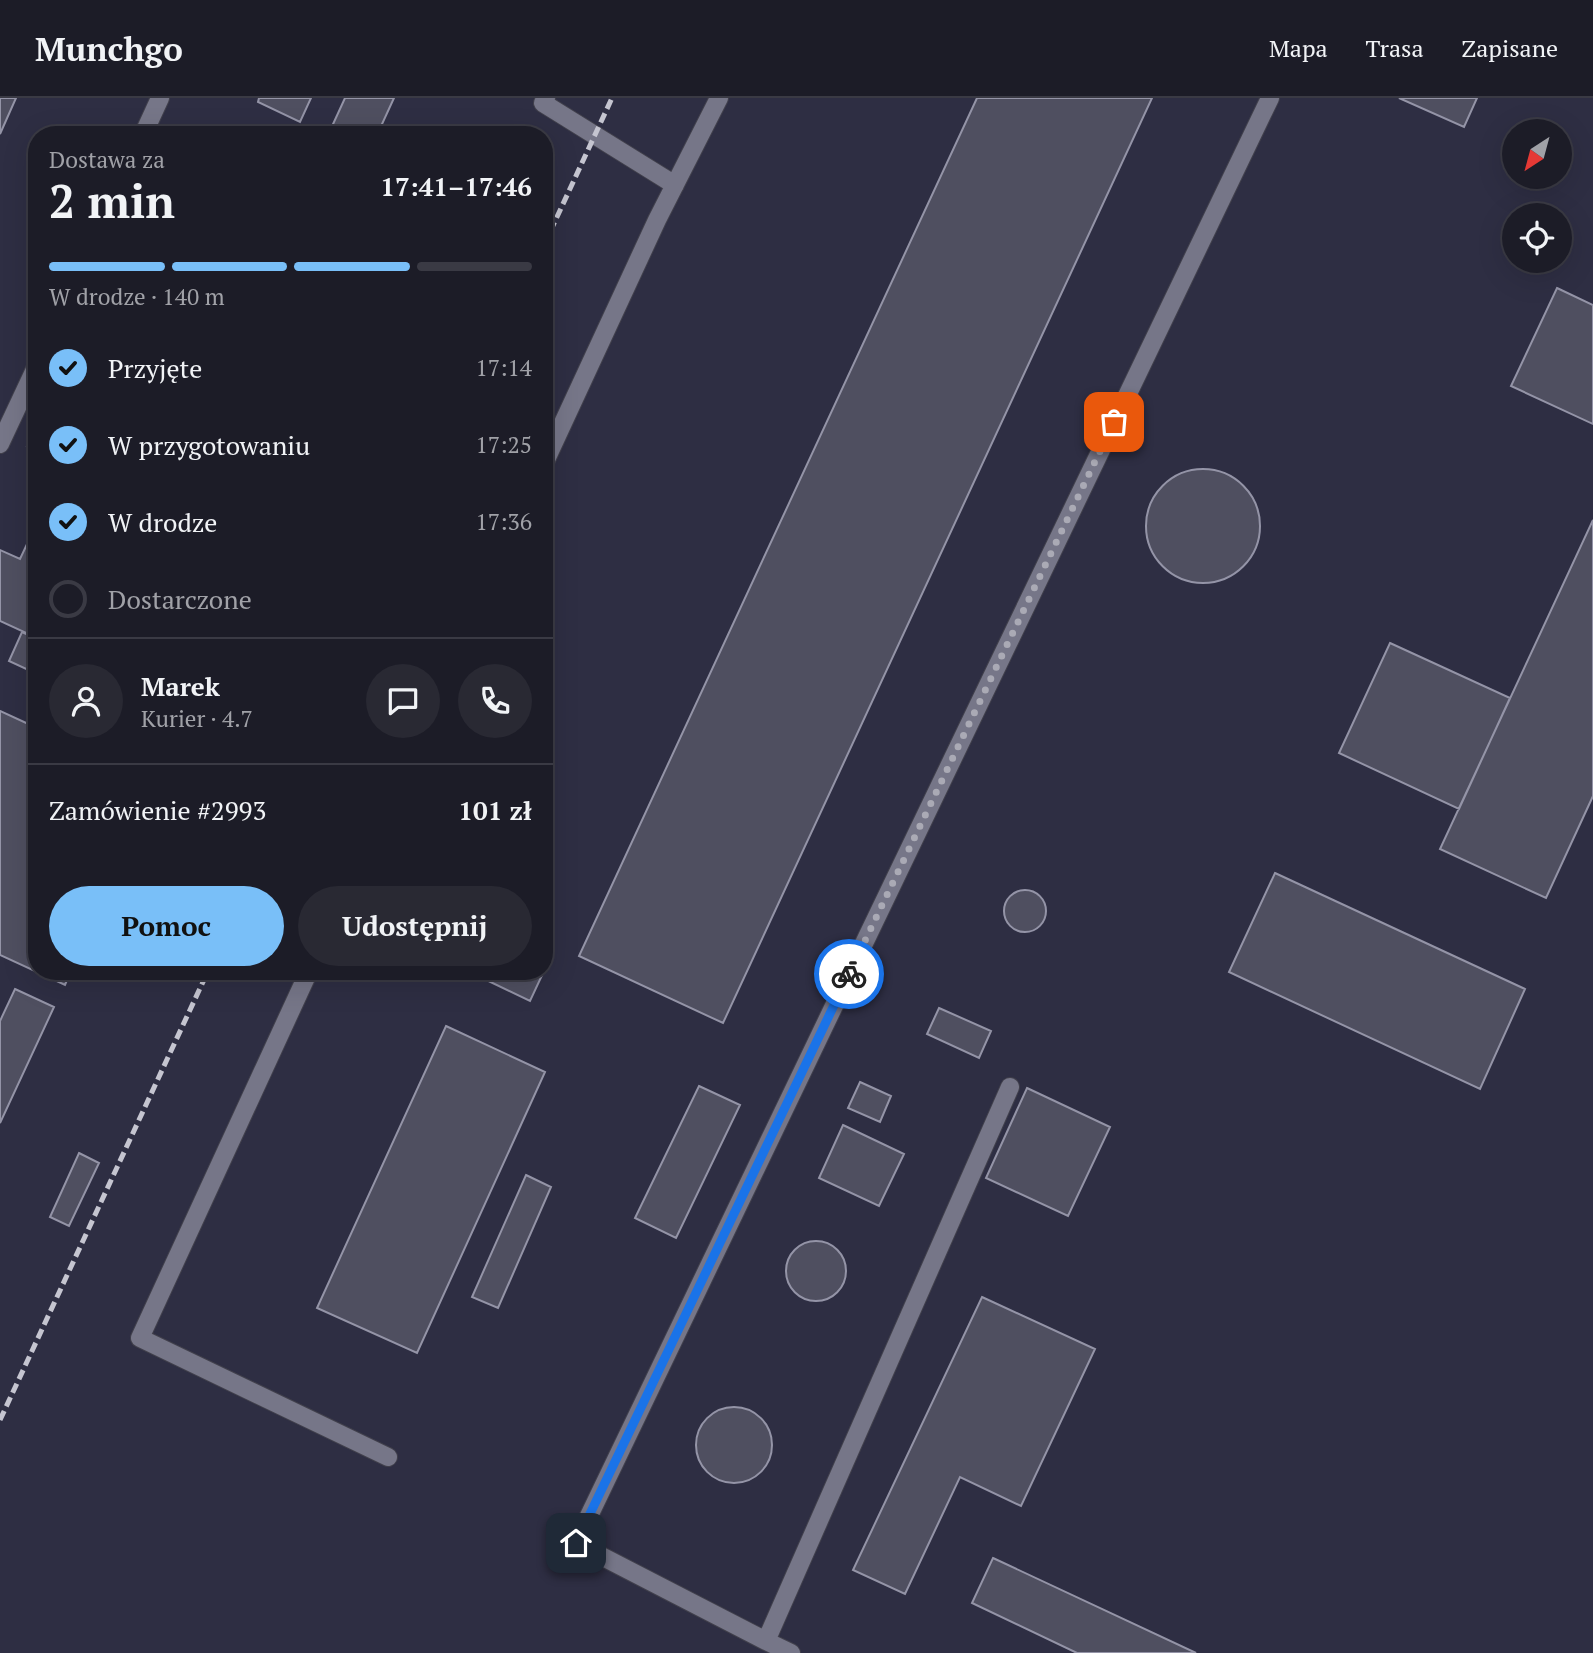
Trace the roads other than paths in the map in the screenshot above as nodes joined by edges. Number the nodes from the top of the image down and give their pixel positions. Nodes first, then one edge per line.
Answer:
1 (160, 98) edge
2 (546, 98) edge
3 (719, 98) edge
4 (1270, 98) edge
5 (147, 126) edge
6 (675, 185) junction
7 (28, 384) edge
8 (0, 444) edge
9 (553, 445) edge
10 (306, 980) edge
11 (1010, 1087) dead end
12 (388, 1457) dead end
13 (766, 1641) junction
14 (791, 1653) edge

1 - 5 lane
2 - 6 lane
3 - 6 lane
4 - 13 lane
6 - 9 lane
7 - 8 lane
10 - 12 lane
11 - 13 lane
13 - 14 lane

